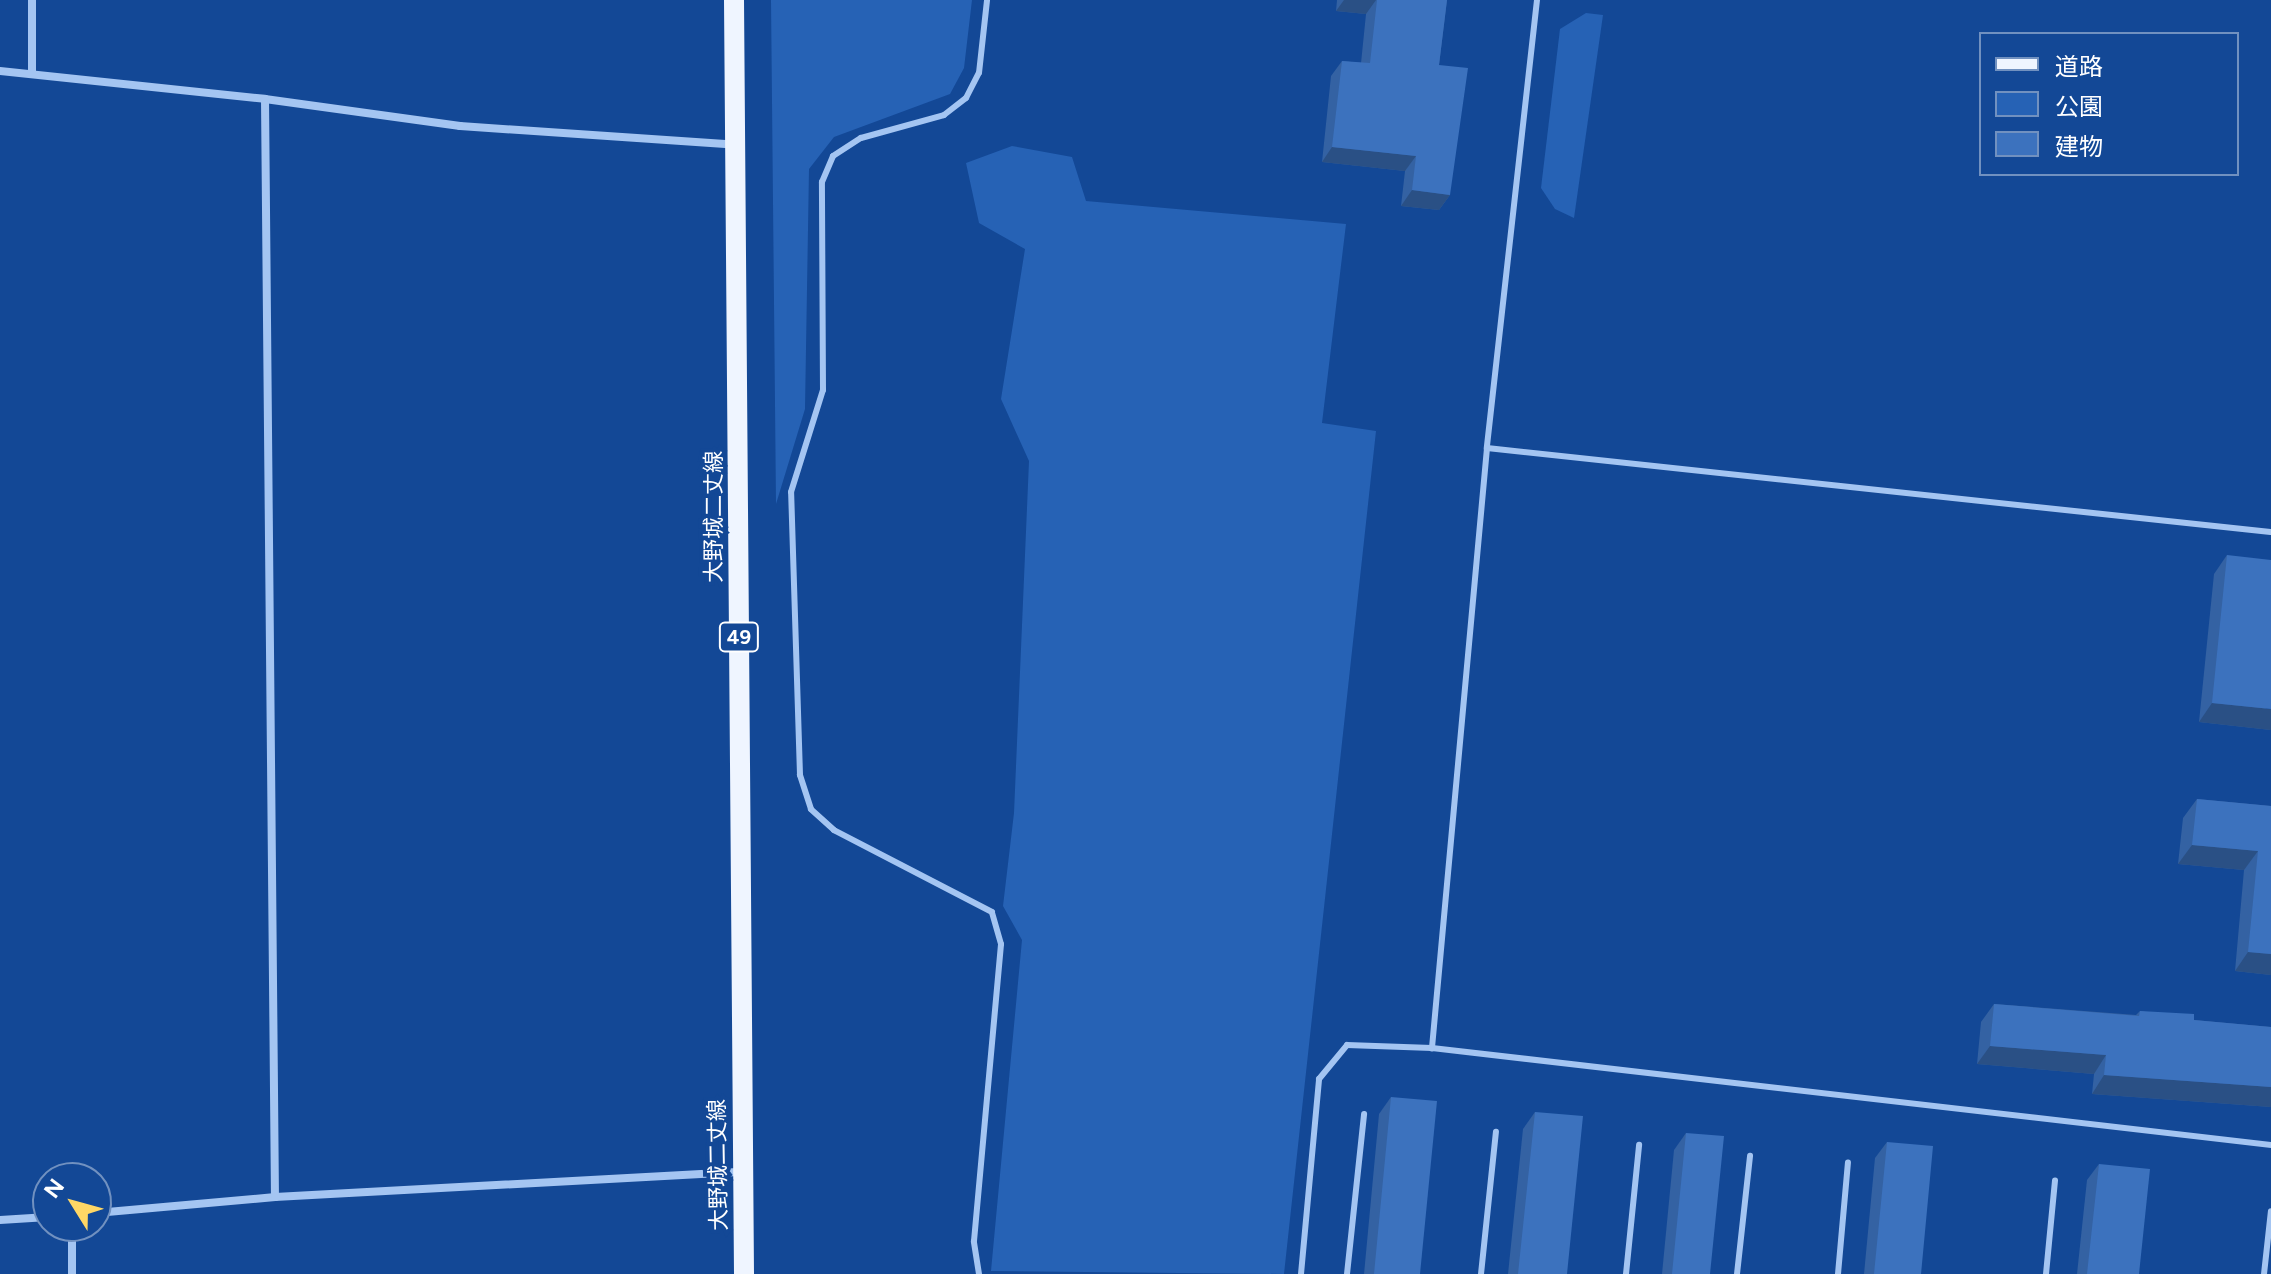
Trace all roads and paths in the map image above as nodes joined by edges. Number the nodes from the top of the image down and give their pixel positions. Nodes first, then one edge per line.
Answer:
1 (32, 0) edge
2 (734, 0) edge
3 (987, 0) edge
4 (1537, 0) edge
5 (0, 71) edge
6 (32, 72) junction
7 (265, 99) junction
8 (737, 145) junction
9 (1487, 448) junction
10 (2271, 532) edge
11 (1432, 1048) junction
12 (1364, 1114) dead end
13 (1496, 1132) dead end
14 (1639, 1145) dead end
15 (2271, 1145) edge
16 (1750, 1156) dead end
17 (1848, 1162) dead end
18 (742, 1172) junction
19 (2055, 1180) dead end
20 (275, 1197) junction
21 (2271, 1211) edge
22 (112, 1212) edge
23 (32, 1218) edge
24 (0, 1220) edge
25 (72, 1242) edge
26 (72, 1274) edge
27 (744, 1274) edge
28 (979, 1274) edge
29 (1301, 1274) edge
30 (1347, 1274) edge
31 (1481, 1274) edge
32 (1626, 1274) edge
33 (1737, 1274) edge
34 (1838, 1274) edge
35 (2046, 1274) edge
36 (2264, 1274) edge

1 - 6 street
2 - 8 main road, 大野城二丈線 / 49
3 - 28 lane
4 - 9 lane
5 - 6 street
6 - 7 street
7 - 8 street
7 - 20 street
8 - 18 main road, 大野城二丈線 / 49
9 - 10 lane
9 - 11 lane
11 - 15 lane
11 - 29 lane
12 - 30 lane
13 - 31 lane
14 - 32 lane
16 - 33 lane
17 - 34 lane
18 - 20 street
18 - 27 main road, 大野城二丈線 / 49
19 - 35 lane
20 - 22 street
21 - 36 lane
23 - 24 street
25 - 26 street

